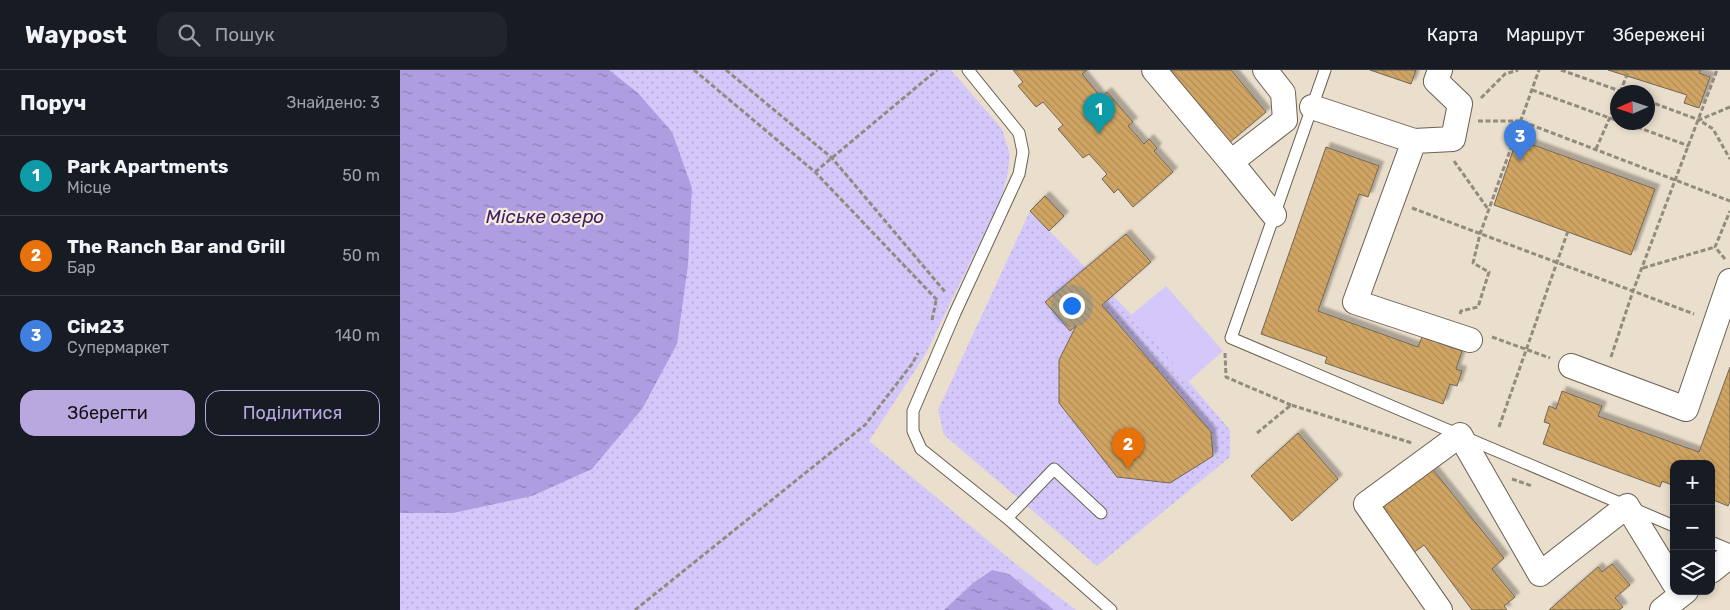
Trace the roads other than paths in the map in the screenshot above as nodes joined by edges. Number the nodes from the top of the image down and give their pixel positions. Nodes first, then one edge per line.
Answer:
1 (968, 70) edge
2 (1154, 70) edge
3 (1265, 70) edge
4 (1325, 70) edge
5 (1440, 70) edge
6 (1312, 107) junction
7 (1414, 141) junction
8 (1231, 162) junction
9 (1274, 215) junction
10 (1730, 281) edge
11 (1481, 339) road end
12 (1571, 366) road end
13 (1460, 435) junction
14 (1627, 506) junction
15 (1101, 513) dead end
16 (1007, 518) junction
17 (1670, 524) edge
18 (1715, 544) edge
19 (1730, 550) edge
20 (1730, 556) edge
21 (1715, 568) edge
22 (1670, 574) edge
23 (1676, 595) edge
24 (1111, 610) edge
25 (1440, 610) edge
26 (1662, 610) edge

1 - 16 lane
2 - 8 street
3 - 8 street
4 - 6 lane
5 - 7 street
6 - 7 street
6 - 9 lane
7 - 11 street
8 - 9 street
9 - 13 lane
10 - 12 street
13 - 14 lane
13 - 14 street
13 - 25 street
14 - 17 lane
14 - 22 street
15 - 16 lane
16 - 24 lane
18 - 19 lane
20 - 21 street
23 - 26 street

